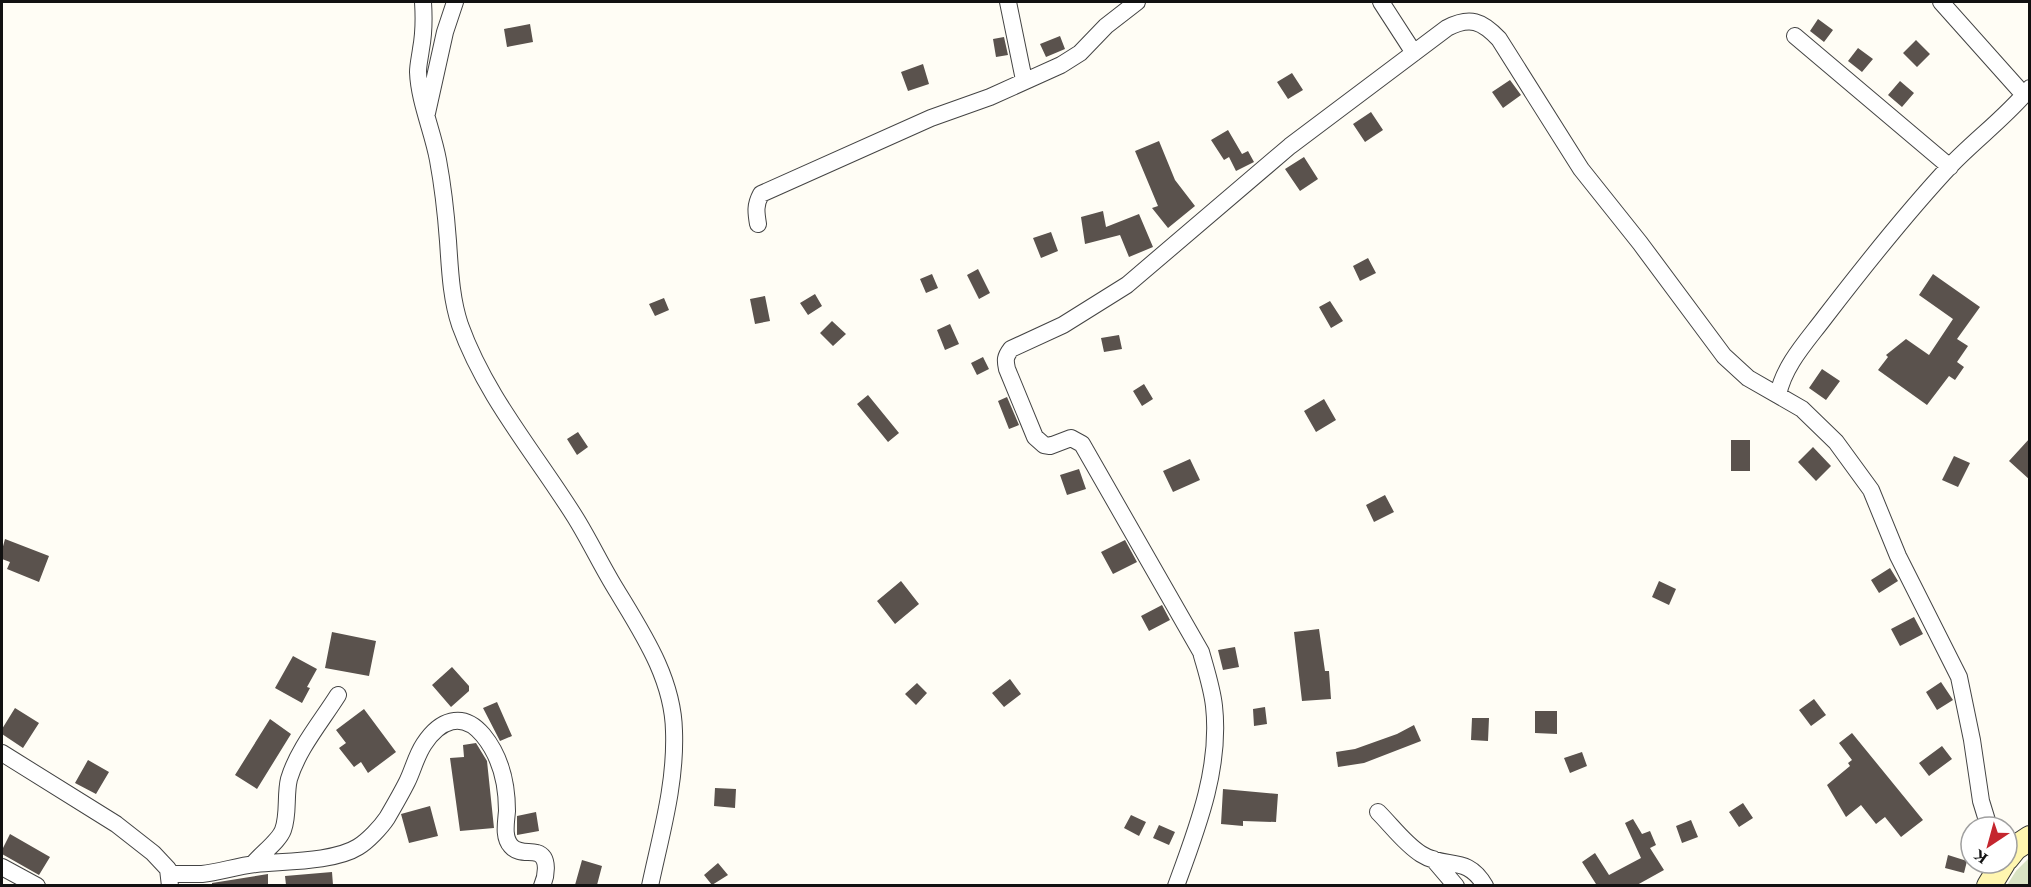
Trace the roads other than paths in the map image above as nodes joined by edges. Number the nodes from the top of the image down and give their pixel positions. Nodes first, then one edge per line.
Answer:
1 (423, 2) edge
2 (455, 2) edge
3 (1008, 2) edge
4 (1137, 2) edge
5 (1381, 2) edge
6 (1941, 2) edge
7 (1795, 36) dead end
8 (1414, 53) junction
9 (1024, 80) junction
10 (2027, 92) edge
11 (427, 114) junction
12 (1950, 167) junction
13 (758, 224) dead end
14 (1778, 395) junction
15 (338, 695) dead end
16 (2, 753) edge
17 (1378, 812) dead end
18 (1985, 815) edge
19 (1433, 859) junction
20 (253, 864) junction
21 (2, 868) edge
22 (170, 880) edge
23 (37, 885) edge
24 (542, 885) edge
25 (650, 885) edge
26 (1176, 885) edge
27 (1456, 885) edge
28 (1485, 885) edge

1 - 11 street
2 - 11 street
3 - 9 street
4 - 9 street
5 - 8 street
6 - 10 street
7 - 12 street
8 - 14 street
8 - 26 street
9 - 13 street
10 - 12 street
11 - 25 street
12 - 14 street
14 - 18 street
15 - 20 street
16 - 22 street
17 - 19 street
19 - 27 street
19 - 28 street
20 - 22 street
20 - 24 street
21 - 23 street

